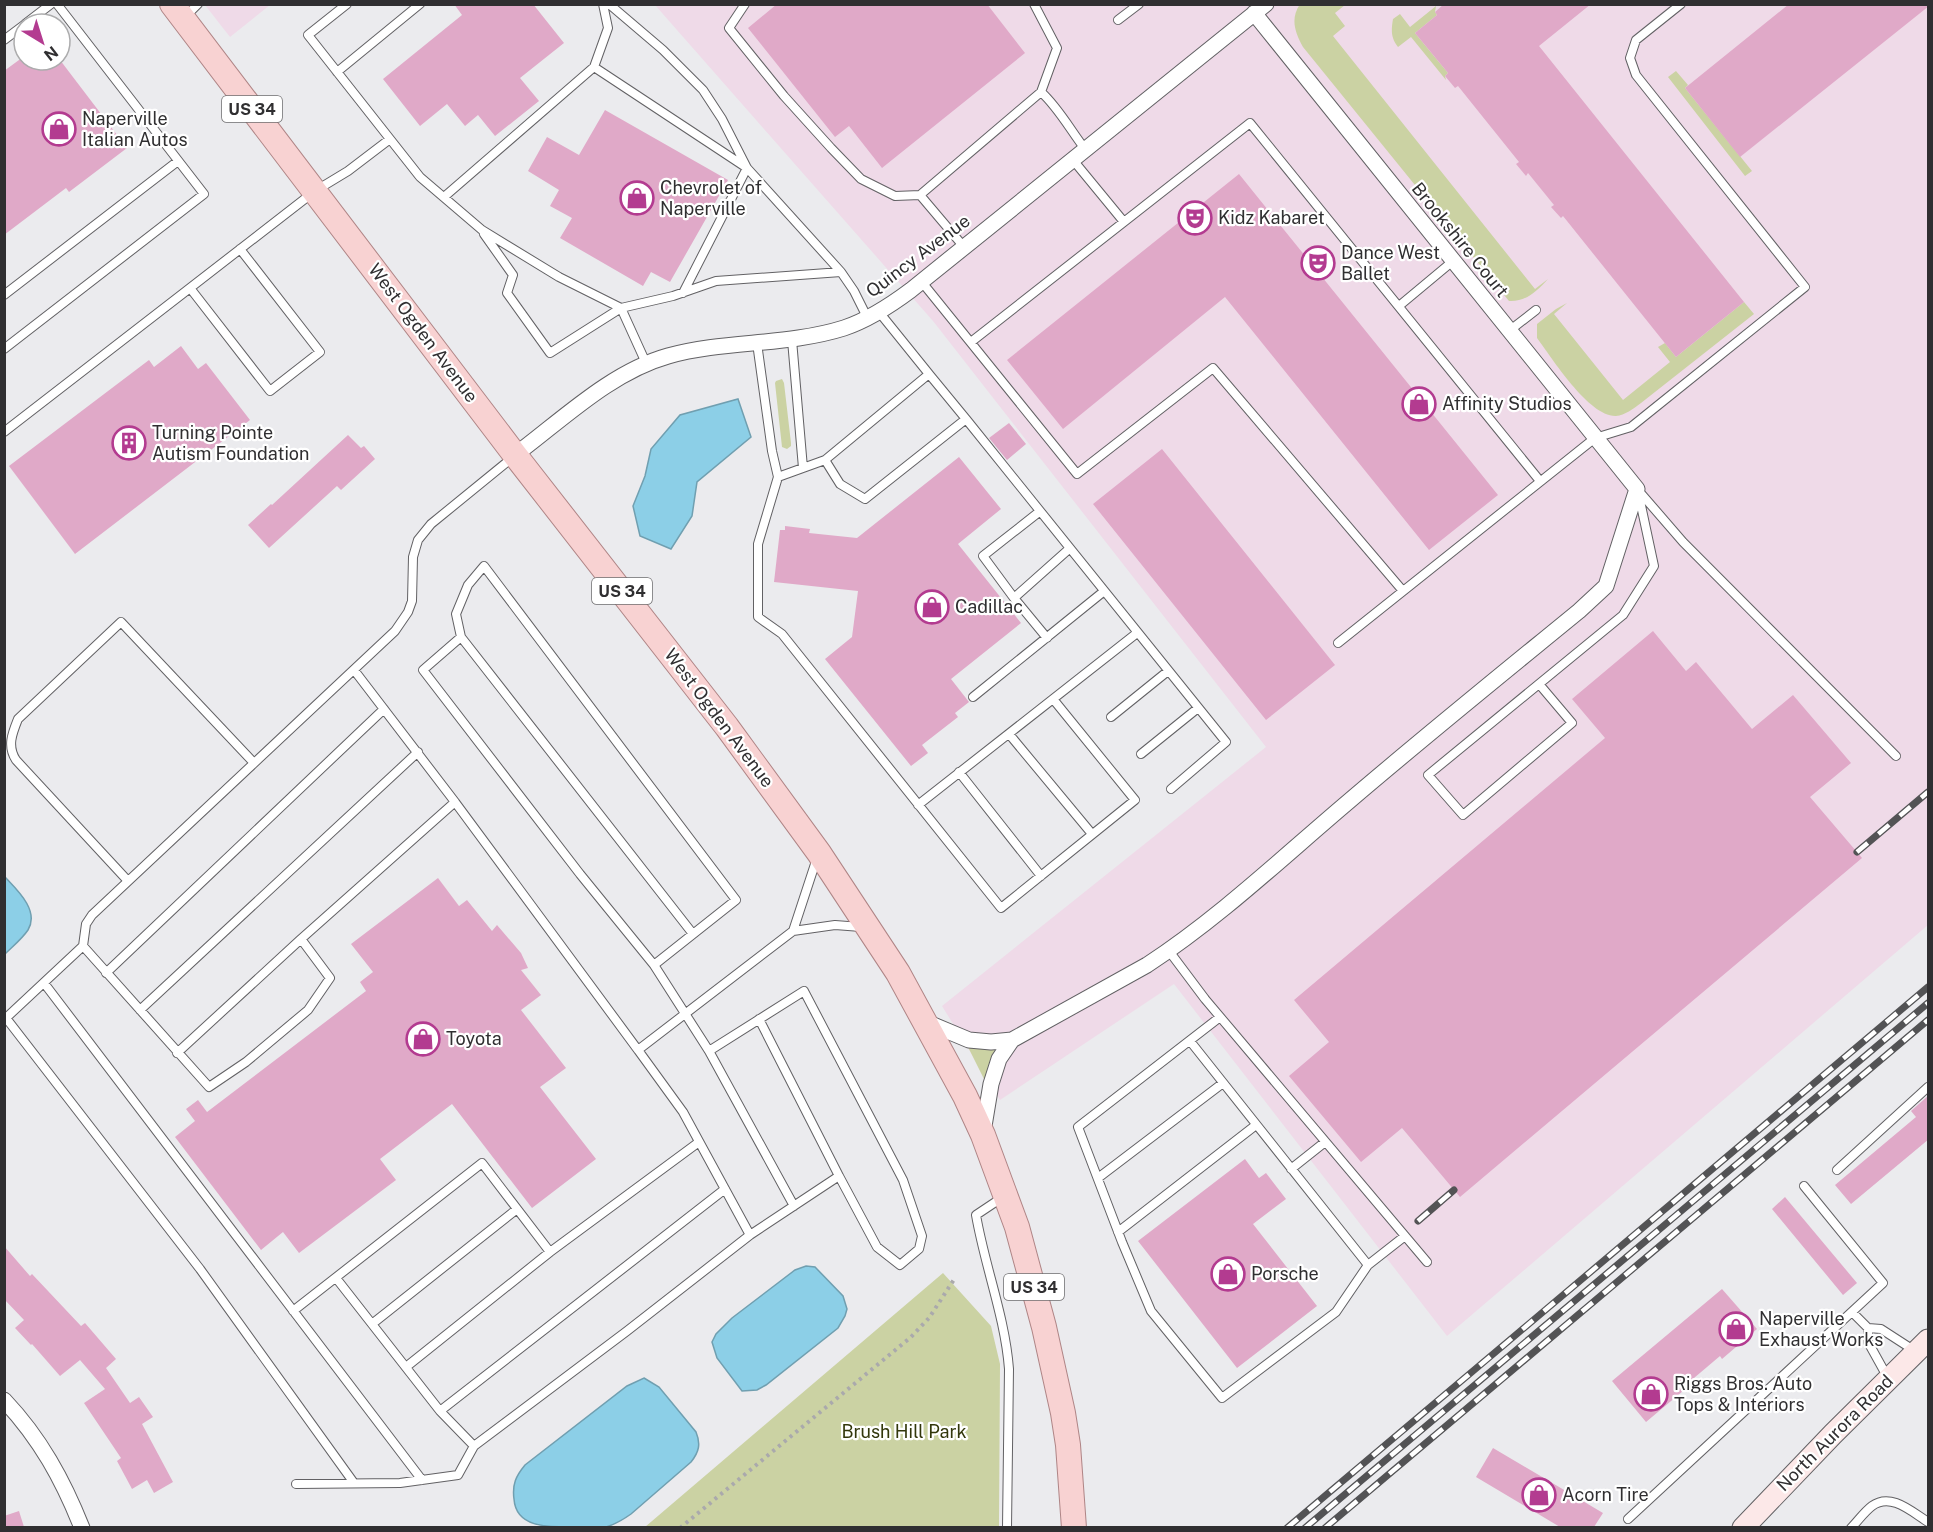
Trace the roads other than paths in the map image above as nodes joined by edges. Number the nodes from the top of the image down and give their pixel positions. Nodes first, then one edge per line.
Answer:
1 (57, 4) edge
2 (347, 4) edge
3 (420, 4) edge
4 (603, 4) edge
5 (609, 4) edge
6 (746, 4) edge
7 (1034, 4) edge
8 (1139, 4) edge
9 (1681, 4) edge
10 (1256, 8) edge
11 (184, 9) edge
12 (1118, 20) dead end
13 (594, 67) junction
14 (337, 72) junction
15 (1041, 92) junction
16 (390, 139) junction
17 (1086, 149) junction
18 (1072, 160) junction
19 (178, 161) junction
20 (747, 168) junction
21 (315, 191) junction
22 (920, 195) junction
23 (444, 197) junction
24 (1124, 222) junction
25 (482, 230) junction
26 (964, 247) junction
27 (240, 249) junction
28 (1453, 261) junction
29 (841, 272) junction
30 (921, 281) junction
31 (190, 288) junction
32 (683, 293) junction
33 (4, 296) edge
34 (1398, 306) junction
35 (621, 308) junction
36 (1536, 310) dead end
37 (873, 314) junction
38 (1509, 331) junction
39 (792, 340) junction
40 (971, 342) junction
41 (757, 343) junction
42 (4, 349) edge
43 (646, 363) junction
44 (928, 374) junction
45 (966, 419) junction
46 (4, 432) edge
47 (1595, 438) junction
48 (515, 455) junction
49 (825, 460) junction
50 (802, 468) junction
51 (778, 477) junction
52 (1540, 481) junction
53 (1637, 489) junction
54 (1039, 512) junction
55 (1069, 549) junction
56 (1403, 591) junction
57 (1103, 592) junction
58 (1014, 598) junction
59 (1137, 633) junction
60 (461, 637) junction
61 (1047, 638) junction
62 (1338, 643) dead end
63 (354, 670) junction
64 (1168, 671) junction
65 (1539, 684) junction
66 (974, 697) dead end
67 (1053, 699) junction
68 (1198, 708) junction
69 (384, 709) junction
70 (1111, 717) dead end
71 (1009, 734) junction
72 (418, 752) junction
73 (1141, 754) dead end
74 (1896, 756) dead end
75 (254, 763) junction
76 (959, 772) junction
77 (1171, 789) dead end
78 (455, 802) junction
79 (918, 804) junction
80 (1092, 834) junction
81 (819, 853) junction
82 (1041, 876) junction
83 (128, 881) junction
84 (870, 928) junction
85 (793, 931) junction
86 (693, 934) junction
87 (301, 939) junction
88 (83, 946) junction
89 (1169, 951) junction
90 (654, 964) junction
91 (106, 973) junction
92 (44, 983) junction
93 (140, 1010) junction
94 (685, 1013) junction
95 (1220, 1017) junction
96 (759, 1019) junction
97 (926, 1022) junction
98 (1012, 1040) junction
99 (1190, 1041) junction
100 (638, 1050) junction
101 (709, 1052) junction
102 (177, 1053) junction
103 (1223, 1083) junction
104 (1929, 1087) edge
105 (1256, 1125) junction
106 (983, 1135) junction
107 (699, 1142) junction
108 (1325, 1142) junction
109 (1291, 1169) junction
110 (1836, 1170) dead end
111 (838, 1176) junction
112 (1098, 1178) junction
113 (1804, 1186) dead end
114 (725, 1189) junction
115 (1006, 1194) junction
116 (794, 1206) junction
117 (517, 1209) junction
118 (1118, 1232) junction
119 (750, 1235) junction
120 (1405, 1236) junction
121 (550, 1252) junction
122 (1427, 1262) dead end
123 (1368, 1265) junction
124 (336, 1278) junction
125 (293, 1311) junction
126 (1853, 1313) junction
127 (372, 1324) junction
128 (1868, 1328) junction
129 (1922, 1346) edge
130 (406, 1367) junction
131 (1888, 1379) junction
132 (4, 1400) edge
133 (440, 1411) junction
134 (474, 1446) junction
135 (422, 1480) junction
136 (354, 1483) junction
137 (296, 1484) dead end
138 (1629, 1519) dead end
139 (1929, 1522) edge
140 (82, 1527) edge
141 (1007, 1527) edge
142 (1074, 1527) edge
143 (1743, 1527) edge
144 (1851, 1527) edge

1 - 19 lane
2 - 14 lane
3 - 14 lane
4 - 13 lane
5 - 20 lane
6 - 22 lane
7 - 15 lane
8 - 12 lane
9 - 47 lane
10 - 17 street, Quincy Avenue
10 - 28 street, Brookshire Court
11 - 21 main road, West Ogden Avenue / US 34
13 - 20 lane
13 - 23 lane
14 - 16 lane
15 - 17 lane
15 - 22 lane
16 - 21 lane
16 - 23 lane
17 - 18 street, Quincy Avenue
18 - 24 lane
18 - 26 street, Quincy Avenue
19 - 33 lane
19 - 42 lane
20 - 29 lane
20 - 32 lane
21 - 27 lane
21 - 48 main road, West Ogden Avenue / US 34
22 - 26 lane
23 - 25 lane
24 - 34 lane
24 - 40 lane
25 - 35 lane
25 - 35 lane
26 - 30 street, Quincy Avenue
27 - 31 lane
27 - 31 lane
28 - 34 lane
28 - 38 street, Brookshire Court
29 - 32 lane
29 - 37 lane
30 - 37 street, Quincy Avenue
30 - 40 lane
31 - 46 lane
32 - 35 lane
34 - 52 lane
35 - 43 lane
36 - 38 lane
37 - 39 street, Quincy Avenue
37 - 44 lane
38 - 47 street, Brookshire Court
39 - 41 street, Quincy Avenue
39 - 50 lane
40 - 56 lane
41 - 43 street, Quincy Avenue
41 - 51 lane
43 - 48 street, Quincy Avenue
44 - 45 lane
44 - 49 lane
45 - 49 lane
45 - 54 lane
47 - 52 lane
47 - 53 street, Brookshire Court
48 - 63 lane
48 - 81 main road, West Ogden Avenue / US 34
49 - 50 lane
50 - 51 lane
51 - 79 lane
52 - 56 lane
53 - 65 lane
53 - 74 lane
53 - 89 street
54 - 55 lane
54 - 58 lane
55 - 57 lane
55 - 58 lane
56 - 62 lane
57 - 59 lane
57 - 61 lane
58 - 61 lane
59 - 64 lane
59 - 67 lane
60 - 86 lane
60 - 86 lane
60 - 90 lane
61 - 66 lane
63 - 69 lane
63 - 75 lane
64 - 68 lane
64 - 70 lane
65 - 65 lane
67 - 71 lane
67 - 80 lane
68 - 73 lane
68 - 77 lane
69 - 72 lane
69 - 91 lane
71 - 76 lane
71 - 80 lane
72 - 78 lane
72 - 93 lane
75 - 83 lane
75 - 83 lane
76 - 79 lane
76 - 82 lane
78 - 87 lane
78 - 100 lane
79 - 82 lane
80 - 82 lane
81 - 84 main road, West Ogden Avenue / US 34
81 - 85 lane
83 - 88 lane
84 - 85 lane
84 - 97 main road, West Ogden Avenue / US 34
85 - 94 lane
86 - 90 lane
87 - 102 lane
87 - 102 lane
88 - 91 lane
88 - 92 lane
89 - 95 lane
89 - 98 street
90 - 94 lane
91 - 93 lane
92 - 125 lane
92 - 136 lane
93 - 102 lane
94 - 100 lane
94 - 101 lane
95 - 99 lane
95 - 108 lane
96 - 101 lane
96 - 111 lane
96 - 111 lane
97 - 98 street
97 - 106 main road, West Ogden Avenue / US 34
98 - 106 street
99 - 103 lane
99 - 112 lane
100 - 107 lane
101 - 116 lane
103 - 105 lane
103 - 112 lane
104 - 110 lane
105 - 109 lane
105 - 118 lane
106 - 115 main road, West Ogden Avenue / US 34
107 - 114 lane
107 - 121 lane
108 - 109 lane
108 - 120 lane
109 - 123 lane
111 - 116 lane
112 - 118 lane
113 - 126 lane
114 - 119 lane
114 - 133 lane
115 - 141 lane
115 - 142 main road, West Ogden Avenue / US 34
116 - 119 lane
117 - 121 lane
117 - 124 lane
117 - 127 lane
118 - 123 lane
119 - 134 lane
120 - 122 lane
120 - 123 lane
121 - 130 lane
124 - 125 lane
124 - 127 lane
125 - 135 lane
126 - 128 lane
126 - 138 lane
127 - 130 lane
128 - 129 lane
128 - 131 lane
129 - 131 main road, North Aurora Road
130 - 133 lane
131 - 143 main road, North Aurora Road
132 - 140 street
133 - 134 lane
134 - 135 lane
135 - 136 lane
136 - 137 lane
139 - 144 lane

